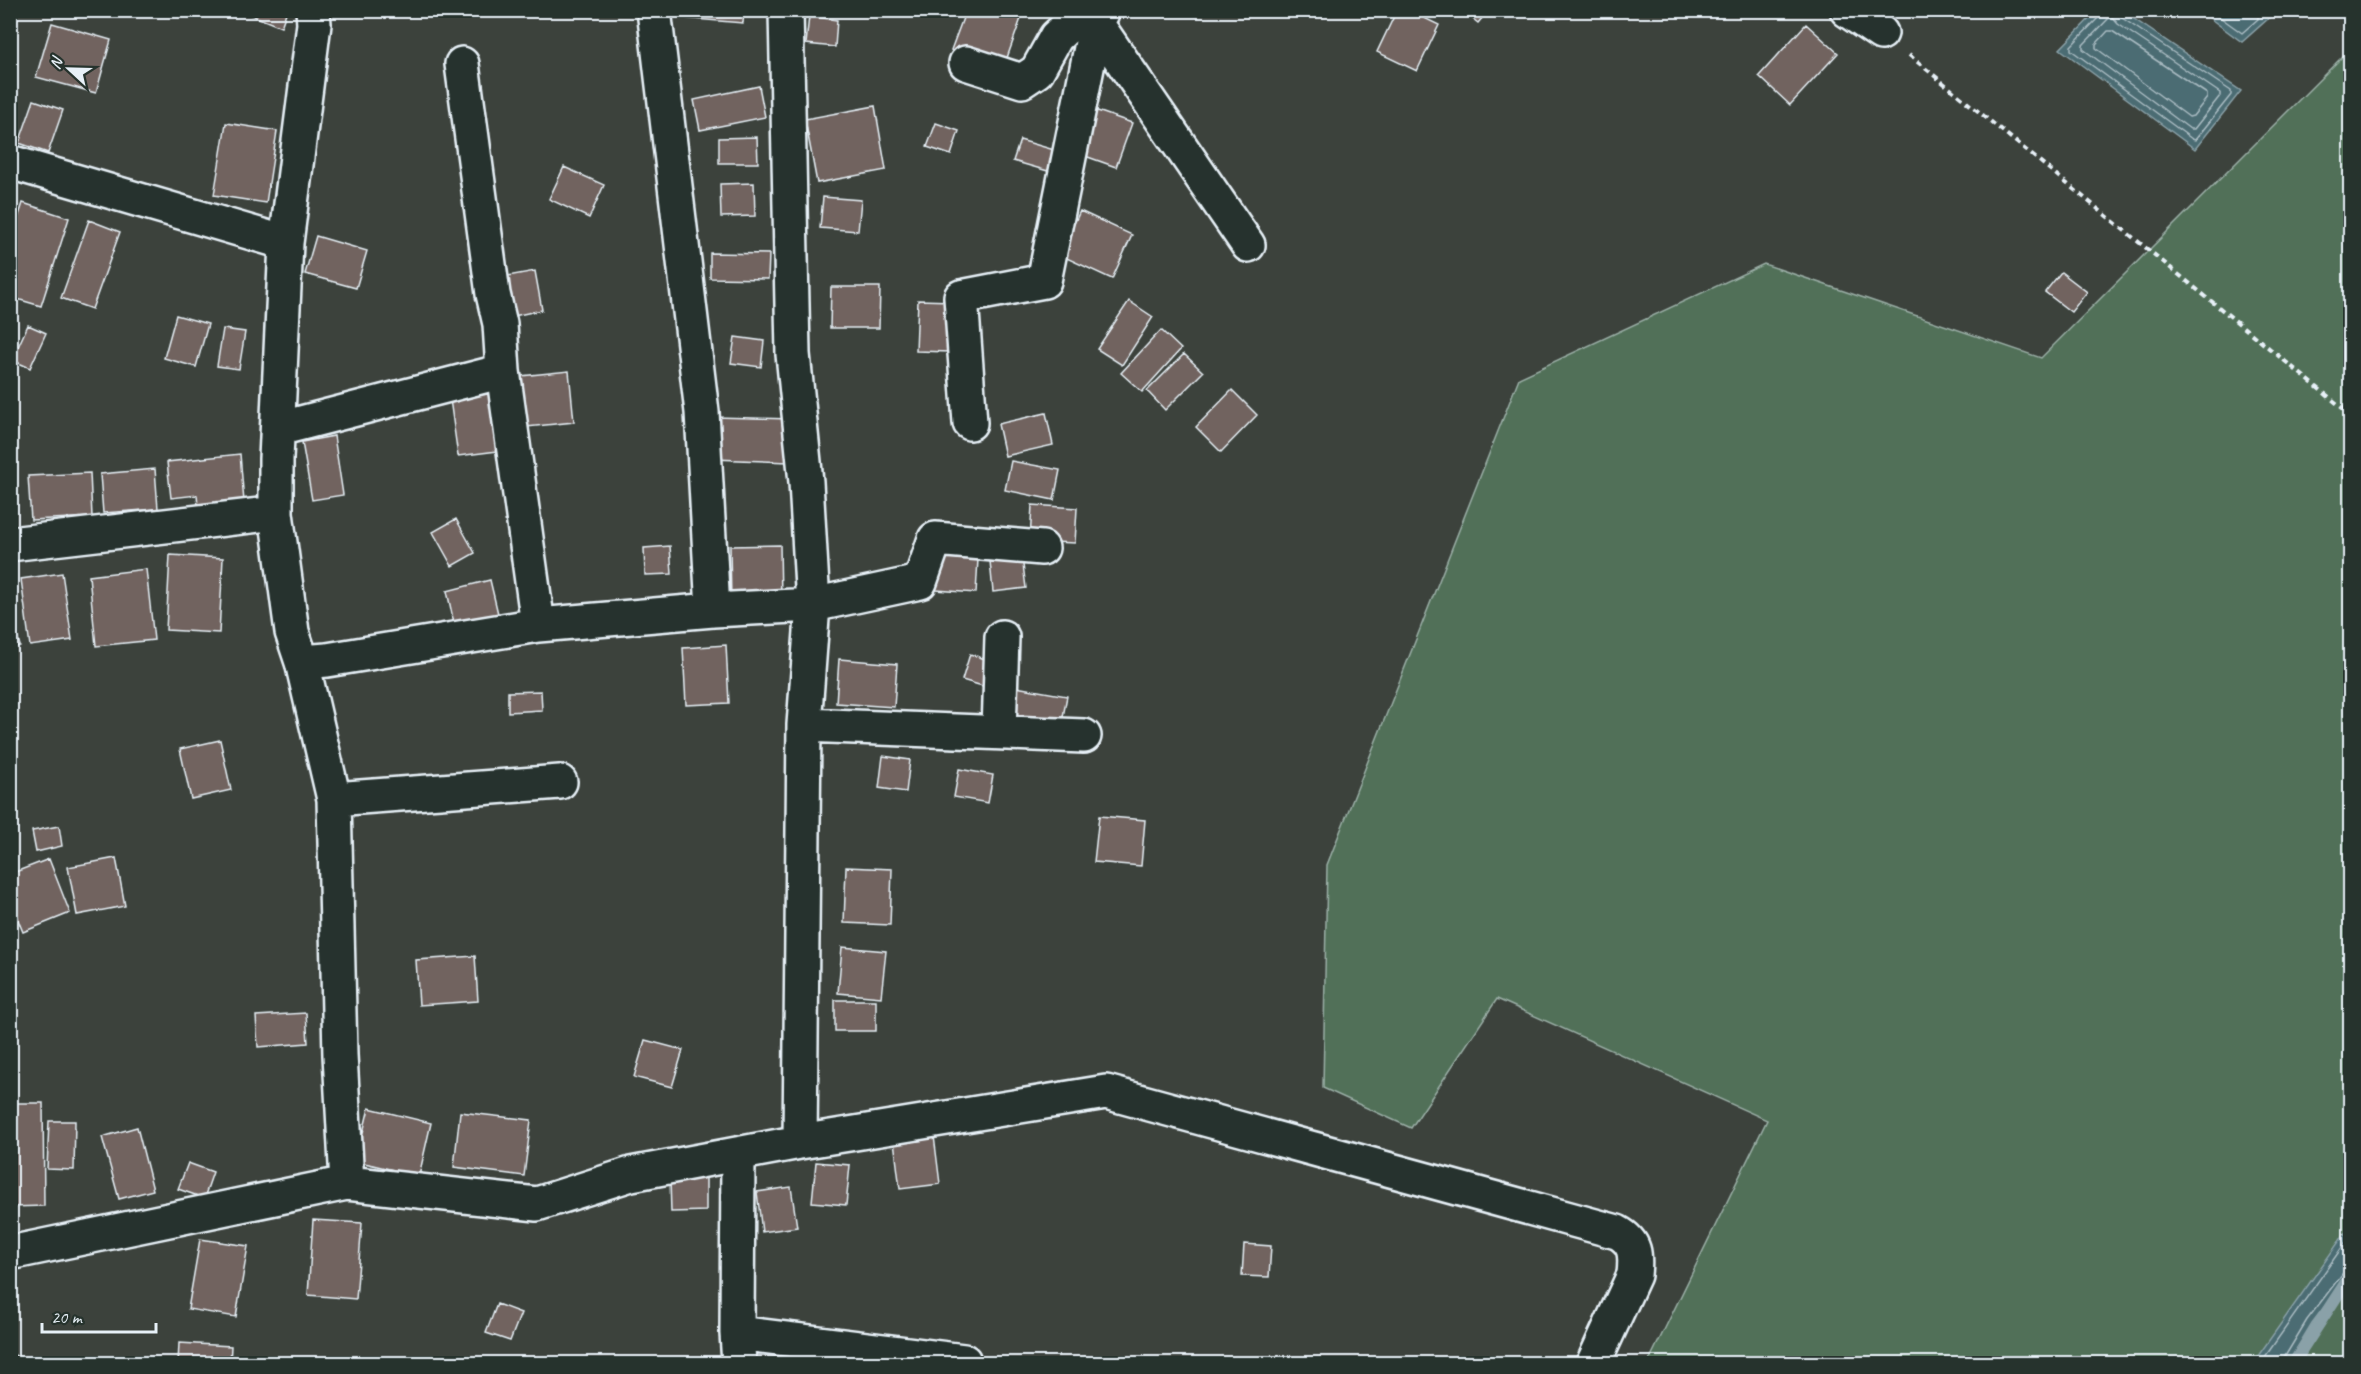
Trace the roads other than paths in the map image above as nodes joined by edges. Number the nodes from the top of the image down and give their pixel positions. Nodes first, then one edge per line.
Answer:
1 (313, 10) edge
2 (654, 10) edge
3 (786, 10) edge
4 (1847, 10) edge
5 (1100, 15) edge
6 (1881, 33) road end
7 (966, 63) dead end
8 (462, 64) dead end
9 (10, 162) edge
10 (286, 243) junction
11 (1248, 244) dead end
12 (502, 370) junction
13 (970, 423) dead end
14 (278, 429) junction
15 (276, 513) junction
16 (10, 544) edge
17 (1042, 548) dead end
18 (813, 605) junction
19 (713, 610) junction
20 (538, 625) junction
21 (1002, 637) dead end
22 (302, 662) junction
23 (804, 725) junction
24 (999, 732) junction
25 (1084, 736) dead end
26 (560, 782) dead end
27 (334, 799) junction
28 (800, 1142) junction
29 (738, 1154) junction
30 (347, 1183) junction
31 (10, 1253) edge
32 (738, 1348) edge
33 (964, 1361) dead end
34 (1593, 1364) edge

1 - 10 street
2 - 19 street
3 - 18 street
4 - 6 street
5 - 7 street
5 - 11 street
5 - 13 street
8 - 12 street
9 - 10 street
10 - 14 street
12 - 14 street
12 - 20 street
14 - 15 street
15 - 16 street
15 - 22 street
17 - 18 street
18 - 19 street
18 - 23 street
19 - 20 street
20 - 22 street
21 - 24 street
22 - 27 street
23 - 24 street
23 - 28 street
24 - 25 street
26 - 27 street
27 - 30 street
28 - 29 street
28 - 34 street
29 - 30 street
29 - 32 street
30 - 31 street
32 - 33 street

